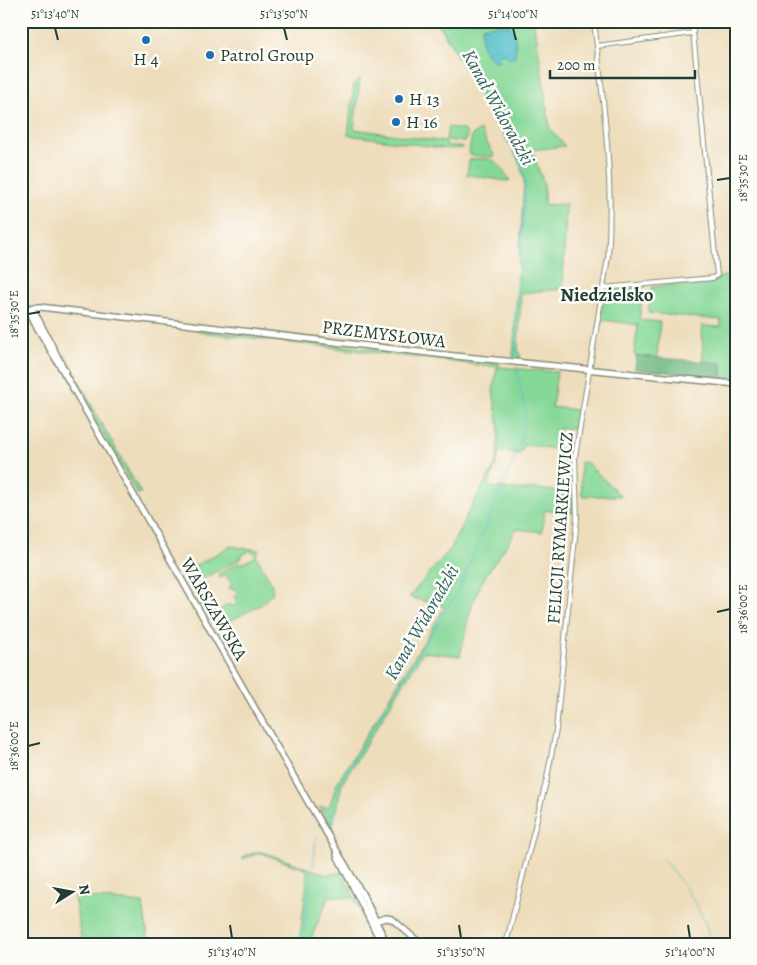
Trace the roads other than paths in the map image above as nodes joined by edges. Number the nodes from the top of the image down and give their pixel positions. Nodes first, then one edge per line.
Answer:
1 (594, 21) edge
2 (692, 21) edge
3 (693, 33) junction
4 (597, 46) junction
5 (603, 288) junction
6 (21, 294) edge
7 (29, 309) junction
8 (590, 369) junction
9 (736, 384) edge
10 (375, 921) junction
11 (382, 944) edge
12 (387, 944) edge
13 (421, 944) edge
14 (506, 944) edge

1 - 4 street, FELICJI RYMARKIEWICZ
2 - 3 street
3 - 4 street
3 - 5 street
4 - 5 street, FELICJI RYMARKIEWICZ
5 - 8 street, FELICJI RYMARKIEWICZ
6 - 7 main road, WARSZAWSKA
7 - 8 main road, PRZEMYSŁOWA
7 - 10 main road, WARSZAWSKA
8 - 9 main road, PRZEMYSŁOWA
8 - 14 street, FELICJI RYMARKIEWICZ
10 - 11 main road, WARSZAWSKA
10 - 12 main road, WARSZAWSKA
10 - 13 main road

